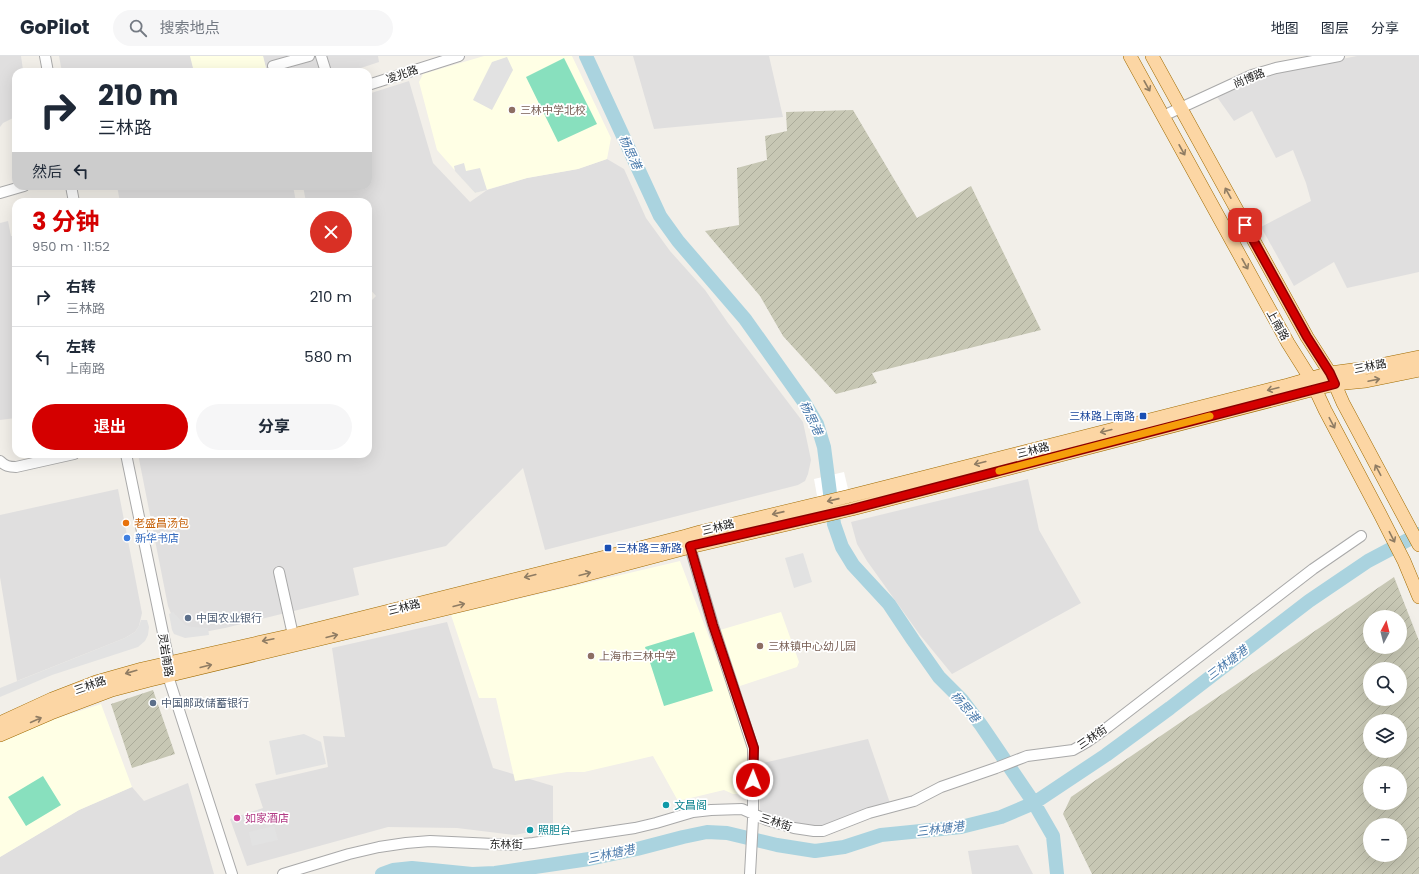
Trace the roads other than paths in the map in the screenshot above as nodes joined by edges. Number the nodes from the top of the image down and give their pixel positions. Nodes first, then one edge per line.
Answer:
1 (44, 56) edge
2 (321, 56) edge
3 (459, 56) edge
4 (1130, 56) edge
5 (1152, 56) edge
6 (1339, 56) edge
7 (303, 57) edge
8 (273, 66) dead end
9 (47, 68) edge
10 (325, 68) edge
11 (372, 84) edge
12 (1180, 108) junction
13 (1163, 116) junction
14 (12, 190) edge
15 (0, 193) edge
16 (1419, 357) edge
17 (1419, 370) edge
18 (1332, 378) junction
19 (1312, 384) junction
20 (56, 458) edge
21 (127, 458) edge
22 (0, 461) edge
23 (1361, 536) dead end
24 (688, 541) junction
25 (1419, 545) edge
26 (278, 572) dead end
27 (1419, 596) edge
28 (293, 635) junction
29 (169, 662) junction
30 (168, 676) junction
31 (0, 723) edge
32 (0, 735) edge
33 (754, 817) junction
34 (232, 873) edge
35 (283, 874) edge
36 (750, 874) edge

1 - 9 street
2 - 10 street
3 - 11 street, 凌兆路
4 -> 13 main road, 上南路
5 - 12 main road, 上南路
6 - 12 street, 尚博路
7 - 8 street
12 - 13 street, 尚博路
18 -> 12 main road, 上南路
13 -> 19 main road, 上南路
14 - 15 street
16 - 18 main road, 三林路
18 -> 17 main road, 三林路
18 - 19 main road, 三林路
25 -> 18 main road, 上南路
19 - 24 main road, 三林路
19 -> 27 main road, 上南路
20 - 22 street
21 - 29 street, 灵岩南路
23 - 33 street, 三林街
24 -> 28 main road, 三林路
30 -> 24 main road, 三林路
24 - 33 street
26 - 28 street
28 -> 29 main road, 三林路
29 - 30 street, 灵岩南路
29 -> 31 main road, 三林路
32 -> 30 main road, 三林路
30 - 34 street, 灵岩南路
33 - 35 street, 东林街
33 - 36 street

